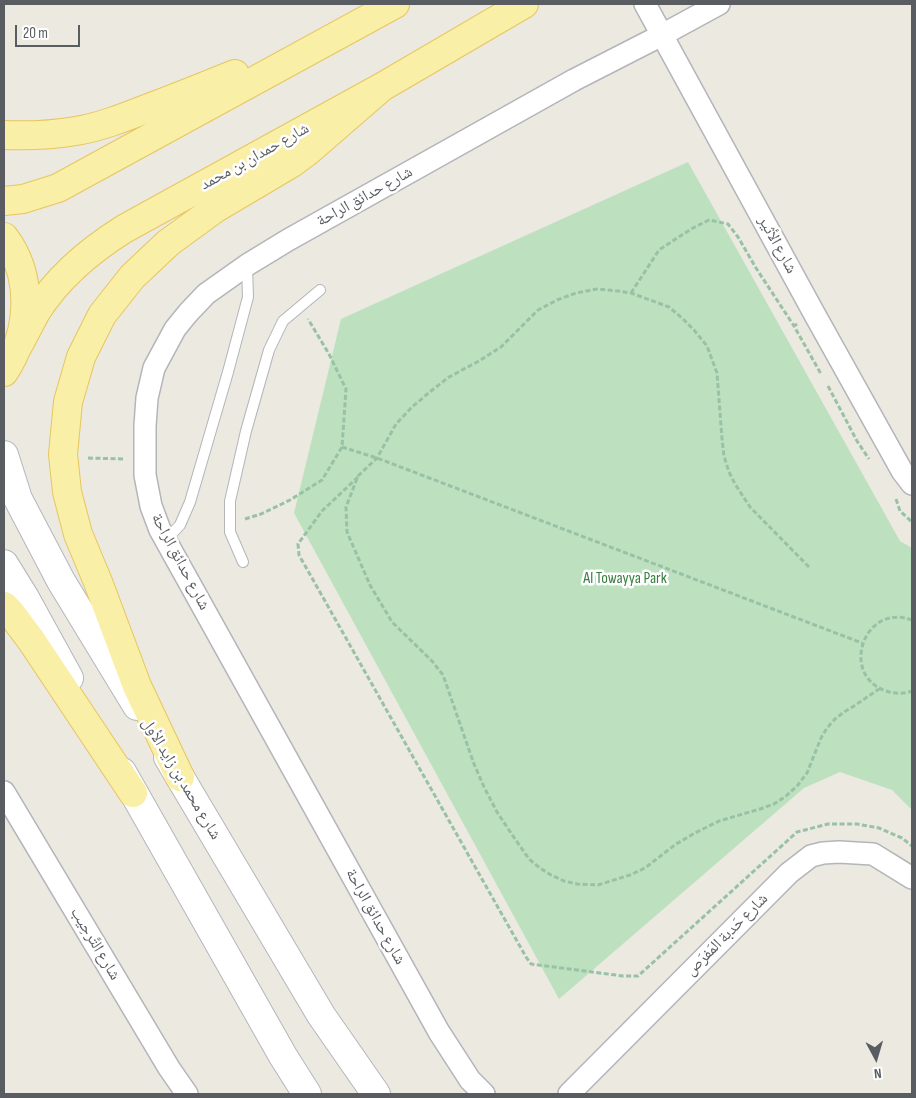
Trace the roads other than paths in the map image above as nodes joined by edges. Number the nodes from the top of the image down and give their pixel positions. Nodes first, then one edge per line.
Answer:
1 (395, 4) edge
2 (524, 4) edge
3 (645, 4) edge
4 (720, 4) edge
5 (361, 23) junction
6 (662, 35) junction
7 (382, 87) junction
8 (4, 134) edge
9 (4, 201) edge
10 (4, 237) edge
11 (247, 264) junction
12 (320, 290) dead end
13 (12, 358) edge
14 (4, 383) edge
15 (4, 455) edge
16 (912, 484) edge
17 (165, 540) junction
18 (243, 562) dead end
19 (4, 564) edge
20 (4, 606) edge
21 (180, 777) junction
22 (4, 792) edge
23 (133, 793) junction
24 (912, 878) edge
25 (187, 1094) edge
26 (308, 1094) edge
27 (376, 1094) edge
28 (484, 1094) edge
29 (569, 1094) edge

1 - 5 main road
2 - 7 main road, شارع حمدان بن محمد
3 - 6 street, شارع الأثير
4 - 6 street, شارع حدائق الراحة
5 - 8 main road
5 - 9 main road
6 - 11 street, شارع حدائق الراحة
6 - 16 street, شارع الأثير
7 - 13 main road, شارع حمدان بن محمد
7 - 21 main road
10 - 13 main road
11 - 17 lane
11 - 17 street, شارع حدائق الراحة
12 - 18 lane
13 - 14 main road
15 - 21 main road, شارع محمد بن زايد الأول
17 - 28 street, شارع حدائق الراحة
19 - 23 main road
20 - 23 main road
21 - 27 main road, شارع محمد بن زايد الأول
22 - 25 street, شارع التَّرحِيب
23 - 26 main road
24 - 29 street, شارع حَدبة المَفرَص

